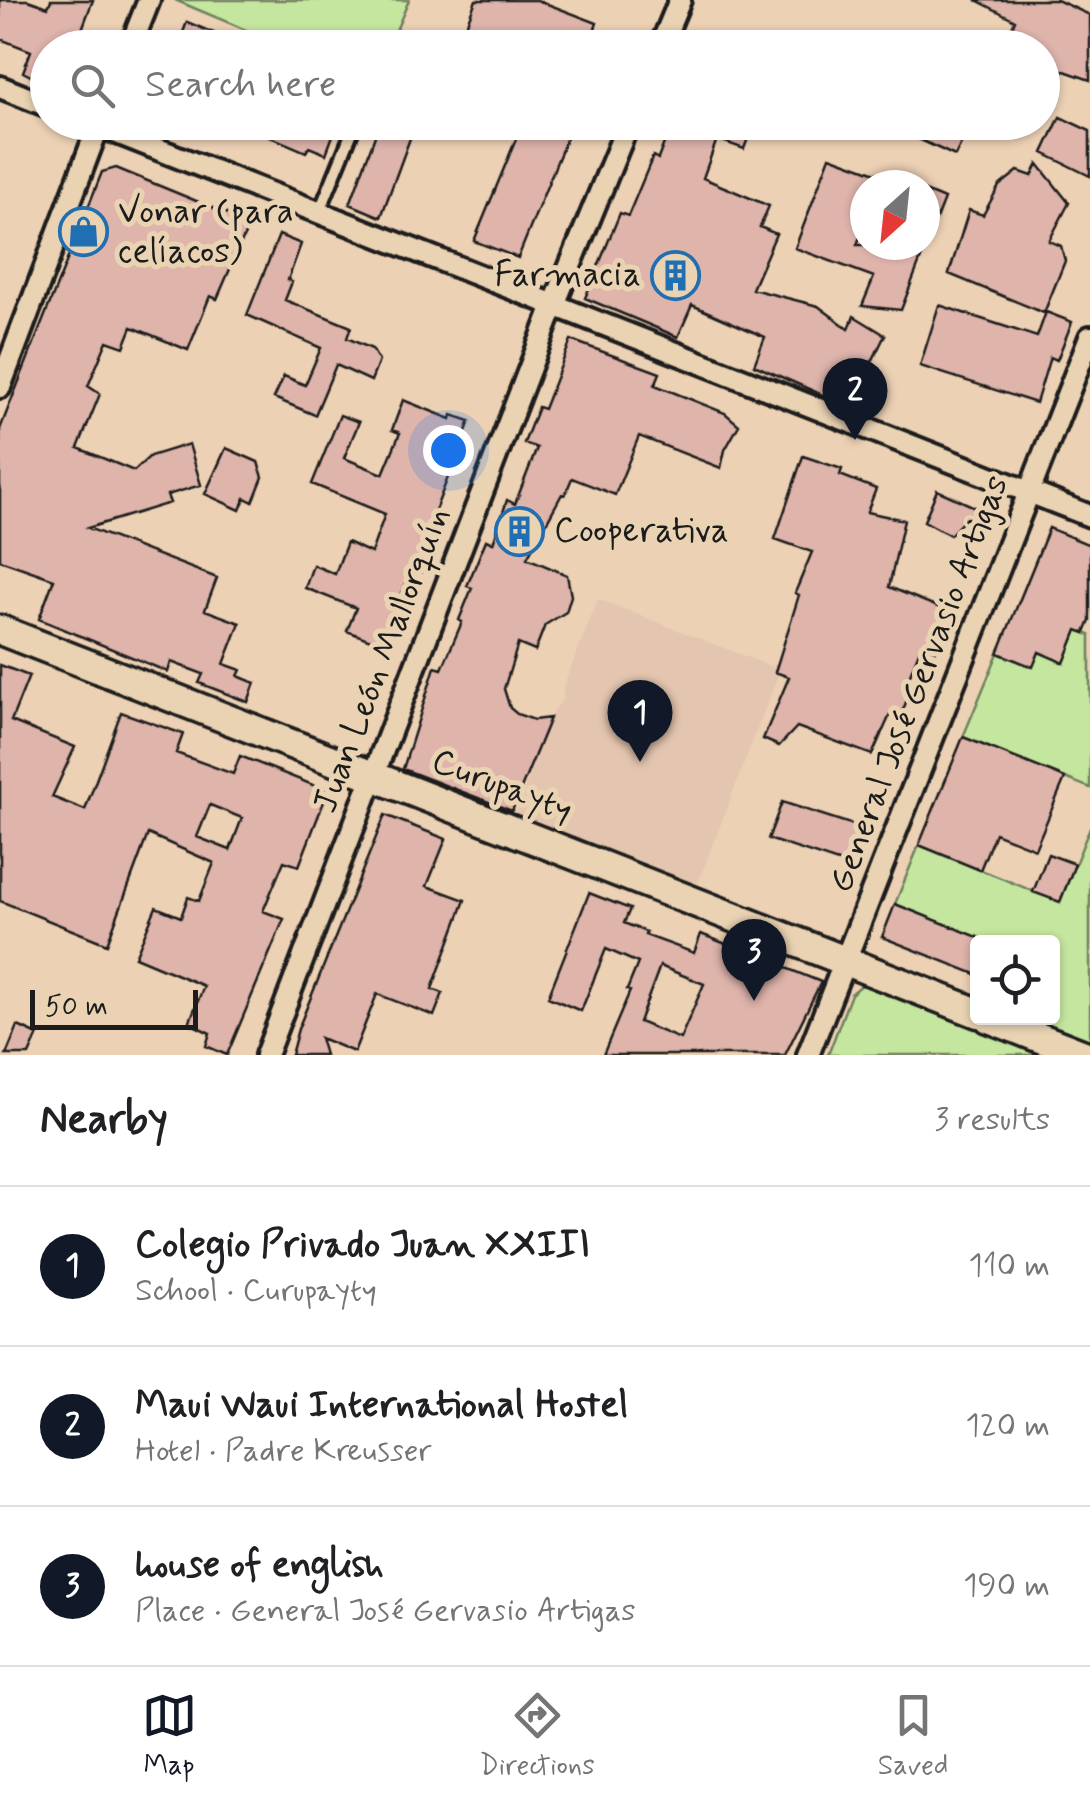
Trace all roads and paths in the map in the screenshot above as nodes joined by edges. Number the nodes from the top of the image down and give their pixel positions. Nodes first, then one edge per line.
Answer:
1 (149, 0) edge
2 (680, 0) edge
3 (137, 30) edge
4 (668, 30) edge
5 (0, 88) edge
6 (30, 99) edge
7 (90, 140) edge
8 (136, 140) edge
9 (349, 140) edge
10 (622, 140) edge
11 (319, 213) junction
12 (554, 306) junction
13 (1090, 337) edge
14 (0, 387) edge
15 (1029, 492) junction
16 (1090, 516) edge
17 (0, 630) edge
18 (372, 776) junction
19 (845, 961) junction
20 (970, 1010) edge
21 (1007, 1025) edge
22 (266, 1055) edge
23 (808, 1055) edge
24 (1084, 1055) edge

1 - 3 street
2 - 4 street
5 - 6 street
7 - 14 street
8 - 11 street
9 - 11 lane
10 - 12 street, Juan León Mallorquín
11 - 12 street
12 - 15 street
12 - 18 street, Juan León Mallorquín
13 - 15 street, General José Gervasio Artigas
15 - 16 street
15 - 19 street, General José Gervasio Artigas
17 - 18 street, Curupayty
18 - 19 street, Curupayty
18 - 22 street, Juan León Mallorquín
19 - 20 street, Curupayty
19 - 23 street, General José Gervasio Artigas
21 - 24 street

